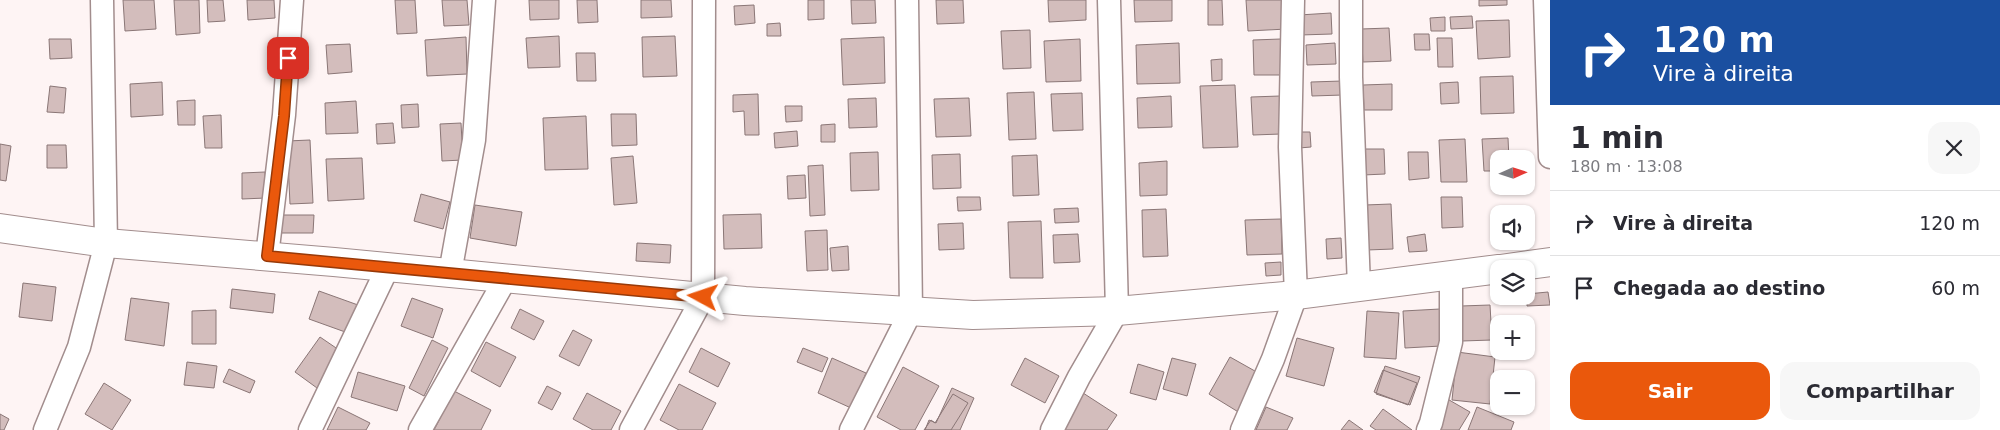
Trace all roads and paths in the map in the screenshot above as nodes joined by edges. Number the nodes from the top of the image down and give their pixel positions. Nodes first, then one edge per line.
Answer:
1 (102, 0) edge
2 (292, 0) edge
3 (484, 0) edge
4 (704, 0) edge
5 (907, 0) edge
6 (1109, 0) edge
7 (1293, 0) edge
8 (1350, 0) edge
9 (1545, 0) edge
10 (1550, 157) edge
11 (0, 228) edge
12 (106, 243) junction
13 (267, 256) junction
14 (1550, 262) edge
15 (1535, 264) edge
16 (388, 267) junction
17 (1490, 270) edge
18 (450, 273) junction
19 (1451, 275) junction
20 (506, 278) junction
21 (1359, 287) junction
22 (1296, 295) junction
23 (703, 297) junction
24 (911, 311) junction
25 (1117, 311) junction
26 (45, 430) edge
27 (310, 430) edge
28 (420, 430) edge
29 (631, 430) edge
30 (851, 430) edge
31 (1052, 430) edge
32 (1242, 430) edge
33 (1428, 430) edge

1 - 12 street
2 - 13 street
3 - 18 street
4 - 23 street
5 - 24 street
6 - 25 street
7 - 22 street
8 - 21 street
9 - 10 street
11 - 12 main road
12 - 13 main road
12 - 26 street
13 - 16 main road
14 - 15 main road
16 - 18 main road
16 - 27 street
17 - 19 main road
18 - 20 main road
19 - 21 main road
19 - 33 street
20 - 23 main road
20 - 28 street
21 - 22 main road
22 - 25 main road
22 - 32 street
23 - 24 main road
23 - 29 street
24 - 25 main road
24 - 30 street
25 - 31 street

